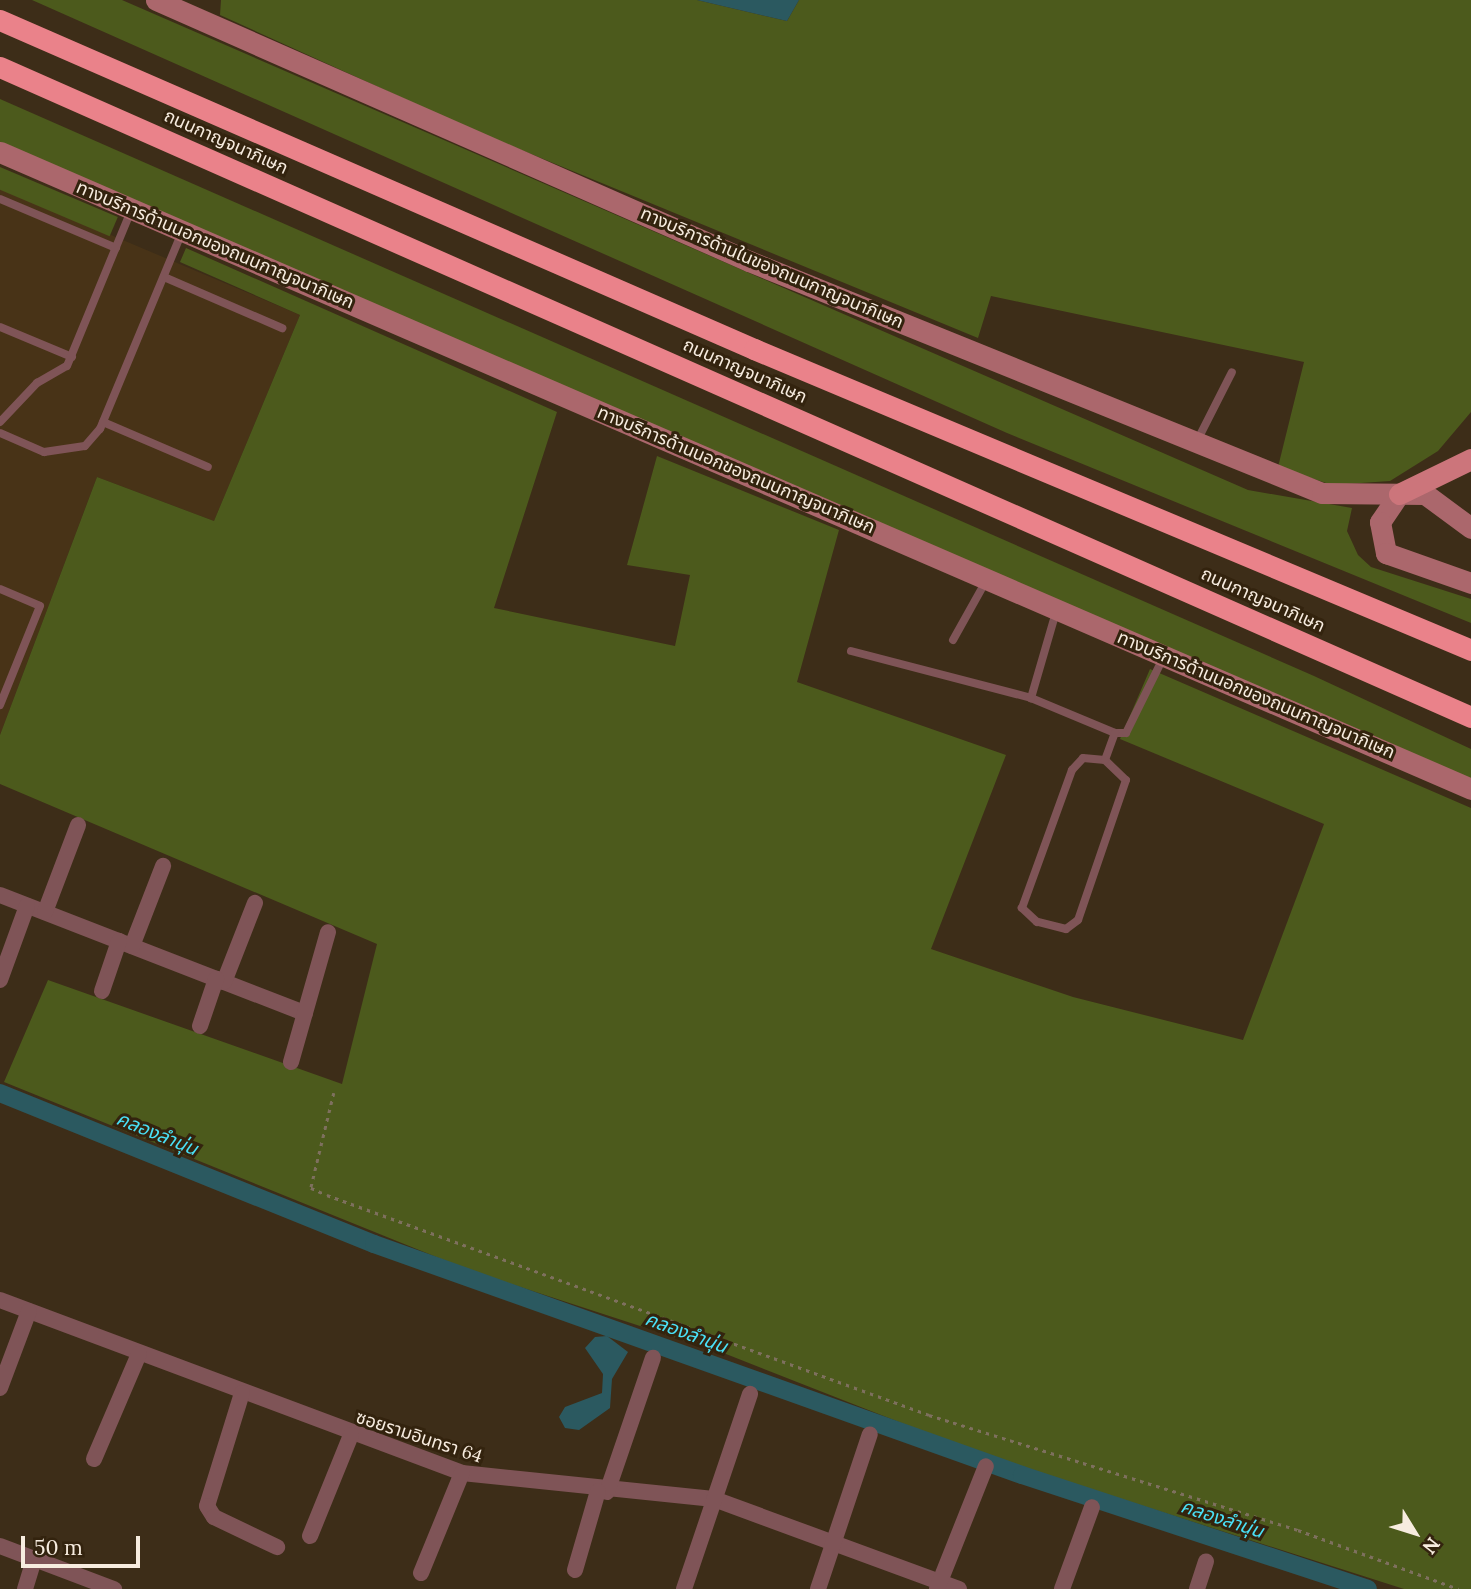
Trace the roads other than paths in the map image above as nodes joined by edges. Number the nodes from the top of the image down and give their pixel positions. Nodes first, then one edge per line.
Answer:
1 (156, 0) edge
2 (0, 20) edge
3 (0, 67) edge
4 (0, 152) edge
5 (0, 199) edge
6 (132, 209) junction
7 (183, 231) junction
8 (116, 248) junction
9 (164, 277) junction
10 (0, 327) edge
11 (282, 328) dead end
12 (72, 357) junction
13 (1231, 372) dead end
14 (0, 422) edge
15 (103, 422) junction
16 (0, 433) edge
17 (1196, 442) junction
18 (1471, 459) edge
19 (208, 467) dead end
20 (1399, 494) junction
21 (1471, 528) edge
22 (988, 578) junction
23 (1471, 583) edge
24 (0, 589) edge
25 (1057, 609) junction
26 (953, 640) dead end
27 (1471, 650) edge
28 (851, 651) dead end
29 (1164, 656) junction
30 (1031, 698) junction
31 (0, 705) edge
32 (1471, 717) edge
33 (1115, 733) junction
34 (1105, 760) junction
35 (1471, 789) edge
36 (78, 825) dead end
37 (163, 866) dead end
38 (0, 895) edge
39 (255, 903) dead end
40 (27, 906) junction
41 (45, 912) junction
42 (328, 932) dead end
43 (125, 943) junction
44 (0, 980) edge
45 (220, 980) junction
46 (102, 991) dead end
47 (305, 1013) junction
48 (200, 1026) dead end
49 (291, 1062) dead end
50 (0, 1300) edge
51 (29, 1311) junction
52 (139, 1354) junction
53 (653, 1358) dead end
54 (0, 1388) edge
55 (242, 1394) junction
56 (750, 1394) dead end
57 (870, 1434) dead end
58 (351, 1435) junction
59 (94, 1459) dead end
60 (986, 1465) dead end
61 (462, 1473) junction
62 (603, 1492) junction
63 (715, 1499) junction
64 (1093, 1507) dead end
65 (310, 1536) dead end
66 (835, 1544) junction
67 (0, 1546) edge
68 (277, 1546) dead end
69 (34, 1559) junction
70 (1206, 1561) dead end
71 (575, 1570) dead end
72 (421, 1573) dead end
73 (939, 1586) edge
74 (24, 1589) edge
75 (114, 1589) edge
76 (684, 1589) edge
77 (818, 1589) edge
78 (959, 1589) edge
79 (1062, 1589) edge
80 (1197, 1589) edge

1 - 17 main road, ทางบริการด้านในของถนนกาญจนาภิเษก
2 - 27 highway, ถนนกาญจนาภิเษก
3 - 32 highway, ถนนกาญจนาภิเษก
4 - 6 main road, ทางบริการด้านนอกของถนนกาญจนาภิเษก
5 - 8 lane
6 - 7 main road, ทางบริการด้านนอกของถนนกาญจนาภิเษก
6 - 8 lane
7 - 9 lane
7 - 22 main road, ทางบริการด้านนอกของถนนกาญจนาภิเษก
8 - 12 lane
9 - 11 lane
9 - 15 lane
10 - 12 lane
12 - 14 lane
13 - 17 lane
15 - 16 lane
15 - 19 lane
17 - 20 main road, ทางบริการด้านในของถนนกาญจนาภิเษก
18 - 20 main road
20 - 21 main road, ทางบริการด้านในของถนนกาญจนาภิเษก
20 - 23 main road
22 - 25 main road, ทางบริการด้านนอกของถนนกาญจนาภิเษก
22 - 26 lane
24 - 31 lane
25 - 29 main road, ทางบริการด้านนอกของถนนกาญจนาภิเษก
25 - 30 lane
28 - 30 lane
29 - 33 lane
29 - 35 main road, ทางบริการด้านนอกของถนนกาญจนาภิเษก
30 - 33 lane
33 - 34 lane
34 - 34 lane
36 - 41 street
37 - 43 street
38 - 40 street
39 - 45 street
40 - 41 street
40 - 44 street
41 - 43 street
42 - 47 street
43 - 45 street
43 - 46 street
45 - 47 street
45 - 48 street
47 - 49 street
50 - 51 street, ซอยรามอินทรา 64
51 - 52 street, ซอยรามอินทรา 64
51 - 54 street
52 - 55 street, ซอยรามอินทรา 64
52 - 59 street
53 - 62 street
55 - 58 street, ซอยรามอินทรา 64
55 - 68 street
56 - 63 street
57 - 66 street
58 - 61 street, ซอยรามอินทรา 64
58 - 65 street
60 - 73 street
61 - 62 street, ซอยรามอินทรา 64
61 - 72 street
62 - 63 street, ซอยรามอินทรา 64
62 - 71 street
63 - 66 street, ซอยรามอินทรา 64
63 - 76 street
64 - 79 street
66 - 73 street, ซอยรามอินทรา 64
66 - 77 street
67 - 69 street
69 - 74 street
69 - 75 street
70 - 80 street
73 - 78 street, ซอยรามอินทรา 64

